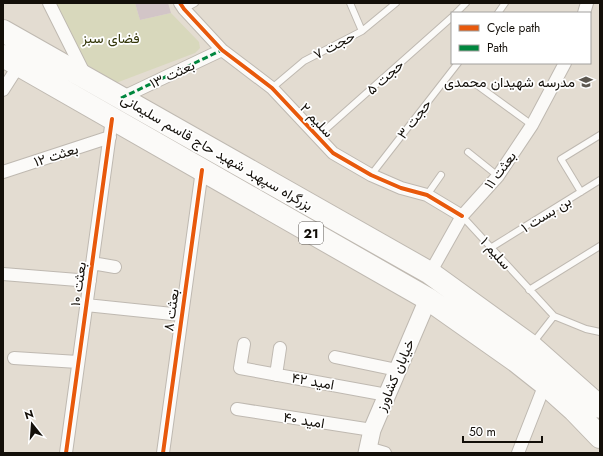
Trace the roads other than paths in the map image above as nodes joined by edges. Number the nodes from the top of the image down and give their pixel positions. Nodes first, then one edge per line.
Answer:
1 (49, 3) edge
2 (195, 3) edge
3 (350, 3) edge
4 (396, 3) edge
5 (466, 3) edge
6 (505, 3) edge
7 (182, 6) edge
8 (457, 12) edge
9 (499, 12) edge
10 (451, 18) edge
11 (3, 31) edge
12 (362, 31) junction
13 (222, 50) junction
14 (11, 61) edge
15 (457, 64) edge
16 (564, 64) edge
17 (86, 78) junction
18 (477, 85) dead end
19 (272, 88) junction
20 (3, 90) edge
21 (121, 98) junction
22 (532, 125) junction
23 (111, 128) junction
24 (600, 135) edge
25 (317, 137) junction
26 (468, 152) dead end
27 (202, 170) junction
28 (3, 172) edge
29 (441, 174) dead end
30 (371, 175) junction
31 (498, 176) junction
32 (600, 180) edge
33 (581, 192) junction
34 (428, 195) junction
35 (462, 216) junction
36 (600, 246) edge
37 (492, 247) junction
38 (92, 263) junction
39 (115, 267) dead end
40 (430, 273) junction
41 (3, 274) edge
42 (90, 281) junction
43 (529, 290) junction
44 (428, 299) junction
45 (86, 305) junction
46 (182, 316) junction
47 (554, 316) junction
48 (600, 332) edge
49 (244, 344) dead end
50 (531, 346) junction
51 (280, 348) dead end
52 (335, 357) dead end
53 (14, 358) dead end
54 (78, 362) junction
55 (397, 370) junction
56 (276, 375) junction
57 (545, 384) junction
58 (387, 395) junction
59 (600, 407) edge
60 (237, 410) dead end
61 (372, 430) junction
62 (600, 437) edge
63 (367, 451) edge
64 (66, 453) edge
65 (163, 453) edge
66 (385, 453) edge
67 (518, 453) edge

1 - 17 street
2 - 7 lane
3 - 12 lane
4 - 12 lane, حجت ۷
5 - 8 lane
6 - 9 lane
7 - 13 street, سلیم ۲
10 - 25 lane, حجت ۵
11 - 17 highway, بزرگراه سپهبد شهید حاج قاسم سلیمانی / 21
12 - 19 lane, حجت ۷
13 - 19 street, سلیم ۲
13 - 21 street, بعثت ۱۳
14 - 20 street
14 - 23 highway, بزرگراه سپهبد شهید حاج قاسم سلیمانی / 21
15 - 30 lane, حجت ۳
16 - 22 street, بعثت ۱۱
17 - 21 highway, بزرگراه سپهبد شهید حاج قاسم سلیمانی / 21
18 - 22 lane
19 - 25 street, سلیم ۲
21 - 40 highway, بزرگراه سپهبد شهید حاج قاسم سلیمانی / 21
22 - 31 street, بعثت ۱۱
23 - 27 highway, بزرگراه سپهبد شهید حاج قاسم سلیمانی / 21
23 - 28 street, بعثت ۱۲
23 - 38 street, بعثت ۱۰
24 - 33 lane
25 - 30 street, سلیم ۲
26 - 31 lane
27 - 44 highway, بزرگراه سپهبد شهید حاج قاسم سلیمانی / 21
27 - 46 street, بعثت ۸
29 - 34 lane
30 - 34 street, سلیم ۲
31 - 35 street, بعثت ۱۱
32 - 33 lane, بن بست ۱
33 - 37 lane, بن بست ۱
34 - 35 street, سلیم ۲
35 - 37 lane, سلیم ۱
35 - 40 street, بعثت ۱۱
36 - 43 lane
37 - 43 lane, سلیم ۱
38 - 39 street
38 - 42 street, بعثت ۱۰
40 - 50 highway, بزرگراه سپهبد شهید حاج قاسم سلیمانی / 21
41 - 42 street
42 - 45 street, بعثت ۱۰
43 - 47 lane, سلیم ۱
44 - 55 main road, خیابان کشاورز
44 - 57 highway, بزرگراه سپهبد شهید حاج قاسم سلیمانی / 21
45 - 46 street
45 - 54 street, بعثت ۱۰
46 - 65 street, بعثت ۸
47 - 48 lane
47 - 50 lane
49 - 56 street, امید ۴۲
50 - 59 highway, بزرگراه سپهبد شهید حاج قاسم سلیمانی / 21
51 - 56 street
52 - 55 street
53 - 54 street
54 - 64 street, بعثت ۱۰
55 - 58 main road, خیابان کشاورز
56 - 58 street, امید ۴۲
57 - 62 highway, بزرگراه سپهبد شهید حاج قاسم سلیمانی / 21
57 - 67 street
58 - 61 main road, خیابان کشاورز
60 - 61 street, امید ۴۰
61 - 63 main road, خیابان کشاورز
63 - 66 street

